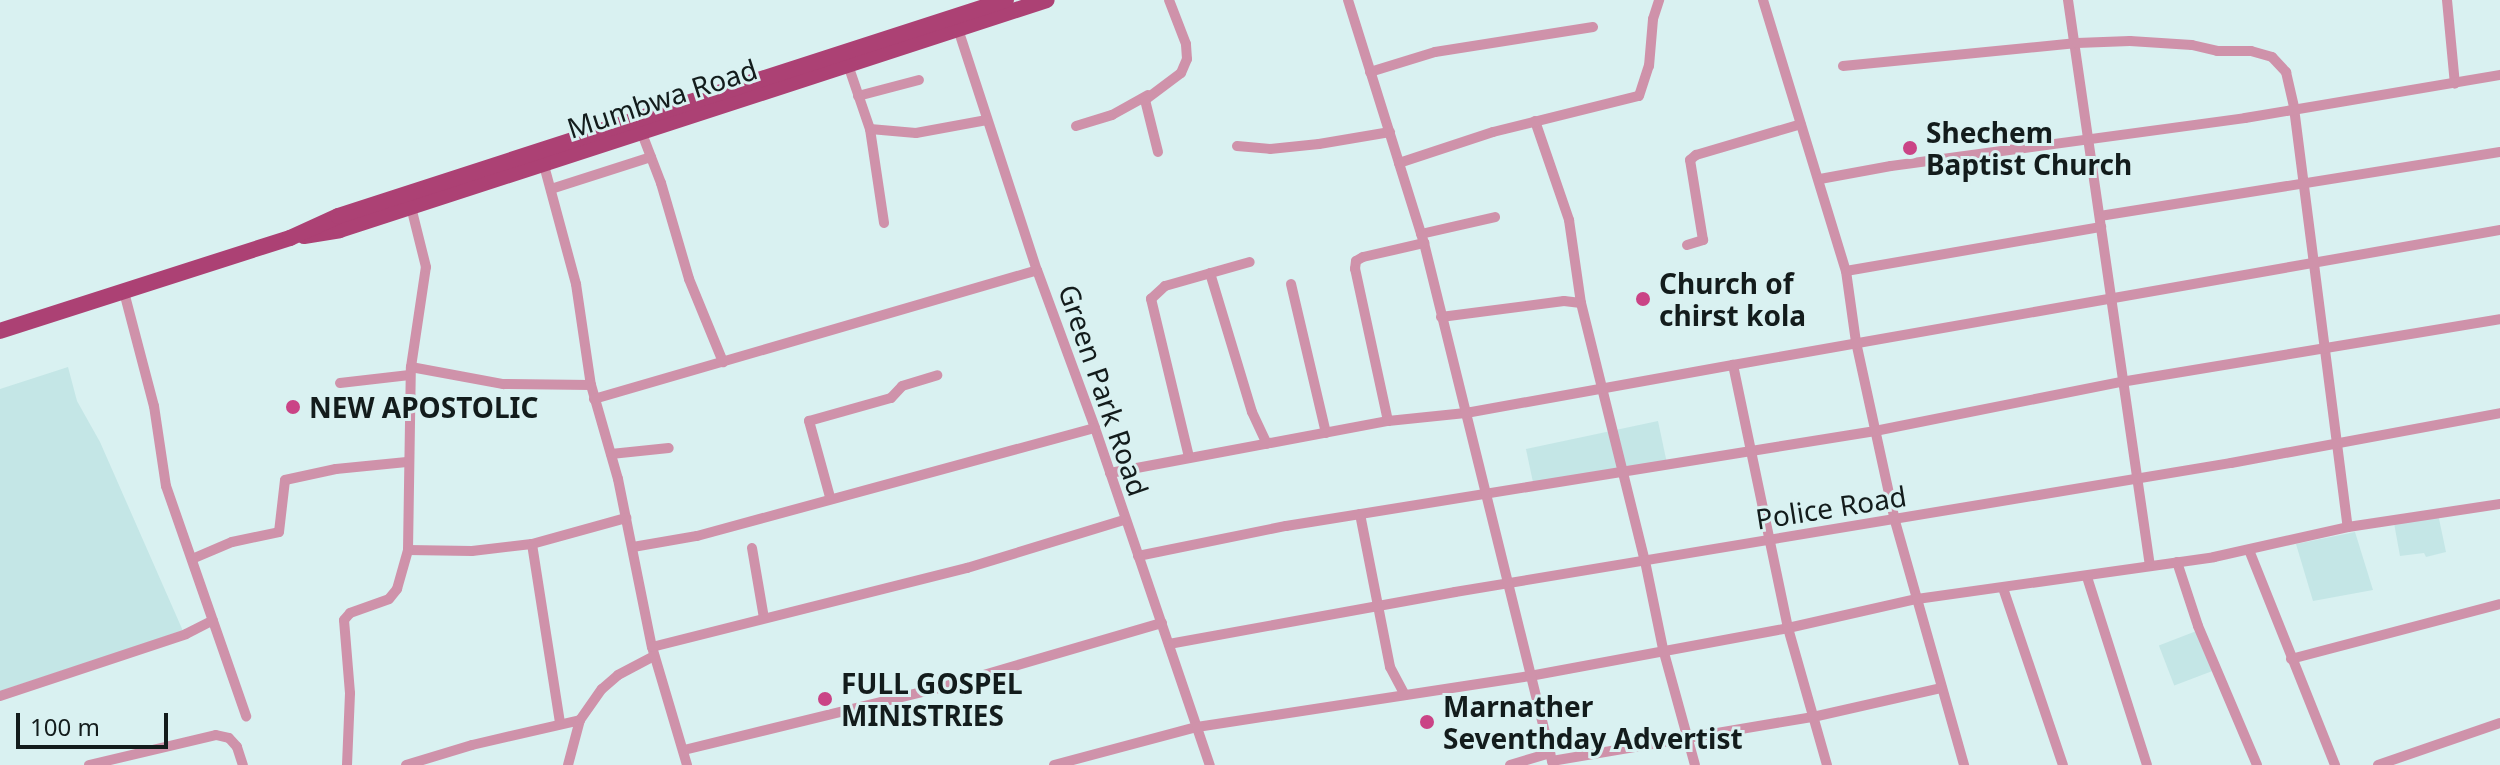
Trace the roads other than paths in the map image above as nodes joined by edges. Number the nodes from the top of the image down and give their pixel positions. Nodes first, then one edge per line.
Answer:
1 (1006, 0) edge
2 (1047, 0) edge
3 (1169, 0) edge
4 (1348, 0) edge
5 (1659, 0) edge
6 (1763, 0) edge
7 (2068, 0) edge
8 (2447, 0) edge
9 (1593, 27) dead end
10 (958, 29) junction
11 (2077, 43) junction
12 (846, 59) junction
13 (1843, 66) dead end
14 (1370, 72) junction
15 (2500, 75) edge
16 (919, 80) dead end
17 (2455, 84) junction
18 (1150, 94) junction
19 (858, 96) junction
20 (2294, 108) junction
21 (987, 120) junction
22 (1535, 121) junction
23 (1801, 124) junction
24 (1076, 126) dead end
25 (870, 129) junction
26 (641, 131) junction
27 (1390, 132) junction
28 (2088, 141) junction
29 (1237, 146) dead end
30 (1158, 152) dead end
31 (2500, 152) edge
32 (542, 157) junction
33 (651, 157) junction
34 (1399, 163) junction
35 (1820, 179) junction
36 (2302, 182) junction
37 (551, 189) junction
38 (411, 207) junction
39 (1495, 217) dead end
40 (2101, 221) junction
41 (884, 223) dead end
42 (2500, 230) edge
43 (290, 238) junction
44 (1422, 238) junction
45 (1687, 245) dead end
46 (2311, 261) junction
47 (1250, 262) dead end
48 (1037, 270) junction
49 (1846, 271) junction
50 (1210, 273) junction
51 (1291, 284) dead end
52 (124, 292) junction
53 (2112, 295) junction
54 (1581, 303) junction
55 (1441, 317) junction
56 (2500, 319) edge
57 (0, 331) edge
58 (1856, 342) junction
59 (2324, 347) junction
60 (723, 362) junction
61 (1733, 365) junction
62 (411, 371) junction
63 (937, 375) dead end
64 (2121, 382) junction
65 (340, 383) dead end
66 (591, 385) junction
67 (1603, 389) junction
68 (594, 399) junction
69 (1466, 413) junction
70 (2500, 413) edge
71 (1388, 421) junction
72 (1095, 428) junction
73 (1875, 431) junction
74 (1326, 433) junction
75 (1267, 444) junction
76 (2337, 444) junction
77 (669, 448) dead end
78 (1750, 451) junction
79 (611, 454) junction
80 (1189, 457) junction
81 (407, 462) junction
82 (1623, 472) junction
83 (1110, 473) junction
84 (2137, 477) junction
85 (1487, 492) junction
86 (830, 497) junction
87 (2500, 504) edge
88 (1360, 514) junction
89 (626, 518) junction
90 (1124, 520) junction
91 (1895, 521) junction
92 (2348, 527) junction
93 (1769, 541) junction
94 (532, 544) junction
95 (633, 547) junction
96 (752, 548) dead end
97 (408, 550) junction
98 (2249, 550) junction
99 (1138, 556) junction
100 (192, 559) junction
101 (1645, 561) junction
102 (2177, 562) junction
103 (2150, 566) junction
104 (2087, 577) junction
105 (1507, 584) junction
106 (2003, 588) junction
107 (1917, 599) junction
108 (2500, 604) edge
109 (1376, 607) junction
110 (764, 618) junction
111 (213, 620) junction
112 (1162, 623) junction
113 (1788, 628) junction
114 (1169, 644) junction
115 (1663, 649) junction
116 (653, 652) junction
117 (2291, 659) junction
118 (1530, 676) junction
119 (1942, 688) junction
120 (1404, 693) junction
121 (0, 696) edge
122 (246, 716) dead end
123 (1813, 717) junction
124 (580, 720) junction
125 (560, 723) junction
126 (2500, 723) edge
127 (1197, 727) junction
128 (1689, 736) junction
129 (684, 750) junction
130 (1551, 760) edge
131 (89, 765) edge
132 (243, 765) edge
133 (347, 765) edge
134 (406, 765) edge
135 (568, 765) edge
136 (687, 765) edge
137 (1054, 765) edge
138 (1210, 765) edge
139 (1510, 765) edge
140 (1695, 765) edge
141 (1827, 765) edge
142 (1964, 765) edge
143 (2063, 765) edge
144 (2147, 765) edge
145 (2257, 765) edge
146 (2335, 765) edge
147 (2378, 765) edge

1 - 12 main road, Mumbwa Road
2 - 10 main road, Mumbwa Road
3 - 18 street
4 - 14 street
5 - 22 street
6 - 23 street
7 - 11 street
8 - 17 street
9 - 14 street
10 - 12 main road, Mumbwa Road
10 - 21 street, Green Park Road
11 - 13 street
11 - 20 street
11 - 28 street
12 - 19 street
12 - 26 main road, Mumbwa Road
12 - 32 main road, Mumbwa Road
14 - 27 street
15 - 17 street
16 - 19 street
17 - 20 street
18 - 24 street
18 - 30 street
19 - 25 street
20 - 28 street
20 - 36 street
21 - 25 street
21 - 48 street, Green Park Road
22 - 34 street
22 - 54 street
23 - 35 street
23 - 45 street
25 - 41 street
26 - 32 main road, Mumbwa Road
26 - 33 street
27 - 29 street
27 - 34 street
28 - 35 street
28 - 40 street
31 - 36 street
32 - 37 street
32 - 38 main road, Mumbwa Road
32 - 43 main road, Mumbwa Road
33 - 37 street
33 - 60 street
34 - 44 street
35 - 49 street
36 - 40 street
36 - 46 street
37 - 66 street
38 - 43 main road, Mumbwa Road
38 - 62 street
39 - 44 street
40 - 49 street
40 - 53 street
42 - 46 street
43 - 52 main road, Mumbwa Road
44 - 55 street
44 - 71 street
46 - 53 street
46 - 59 street
47 - 50 street
48 - 60 street
48 - 72 street, Green Park Road
49 - 58 street
50 - 75 street
50 - 80 street
51 - 74 street
52 - 57 main road, Mumbwa Road
52 - 100 street
53 - 58 street
53 - 64 street
54 - 55 street
54 - 67 street
55 - 69 street
56 - 59 street
58 - 61 street
58 - 73 street
59 - 64 street
59 - 76 street
60 - 68 street
61 - 67 street
61 - 78 street
62 - 65 street
62 - 66 street
62 - 81 street
63 - 86 street
64 - 73 street
64 - 84 street
66 - 68 street
67 - 69 street
67 - 82 street
68 - 79 street
69 - 71 street
69 - 85 street
70 - 76 street, Police Road
71 - 74 street
72 - 83 street, Green Park Road
72 - 86 street
73 - 78 street
73 - 91 street
74 - 75 street
75 - 80 street
76 - 84 street, Police Road
76 - 92 street
77 - 79 street
78 - 82 street
78 - 93 street
79 - 89 street
80 - 83 street
81 - 97 street
81 - 100 street
82 - 85 street
82 - 101 street
83 - 90 street, Green Park Road
84 - 91 street, Police Road
84 - 103 street
85 - 88 street
85 - 105 street
86 - 95 street
87 - 92 street
88 - 99 street
88 - 109 street
89 - 94 street
89 - 95 street
90 - 99 street, Green Park Road
90 - 110 street
91 - 93 street, Police Road
91 - 107 street
92 - 98 street
93 - 101 street, Police Road
93 - 113 street
94 - 97 street
94 - 125 street
95 - 116 street
96 - 110 street
97 - 133 street
98 - 102 street
98 - 117 street
99 - 112 street, Green Park Road
100 - 111 street
101 - 105 street, Police Road
101 - 115 street
102 - 103 street
102 - 145 street
103 - 104 street
104 - 106 street
104 - 144 street
105 - 109 street, Police Road
105 - 118 street
106 - 107 street
106 - 143 street
107 - 113 street
107 - 119 street
108 - 117 street
109 - 114 street, Police Road
109 - 120 street
110 - 116 street
111 - 121 street
111 - 122 street
112 - 114 street, Green Park Road
112 - 129 street
113 - 115 street
113 - 123 street
114 - 127 street, Green Park Road
115 - 118 street
115 - 128 street
116 - 124 street
116 - 129 street
117 - 146 street
118 - 120 street
118 - 130 street
119 - 123 street
119 - 142 street
120 - 127 street
123 - 128 street
123 - 141 street
124 - 125 street
124 - 135 street
125 - 134 street
126 - 147 street
127 - 137 street
127 - 138 street, Green Park Road
128 - 130 street
128 - 140 street
129 - 136 street
130 - 139 street
131 - 132 street

